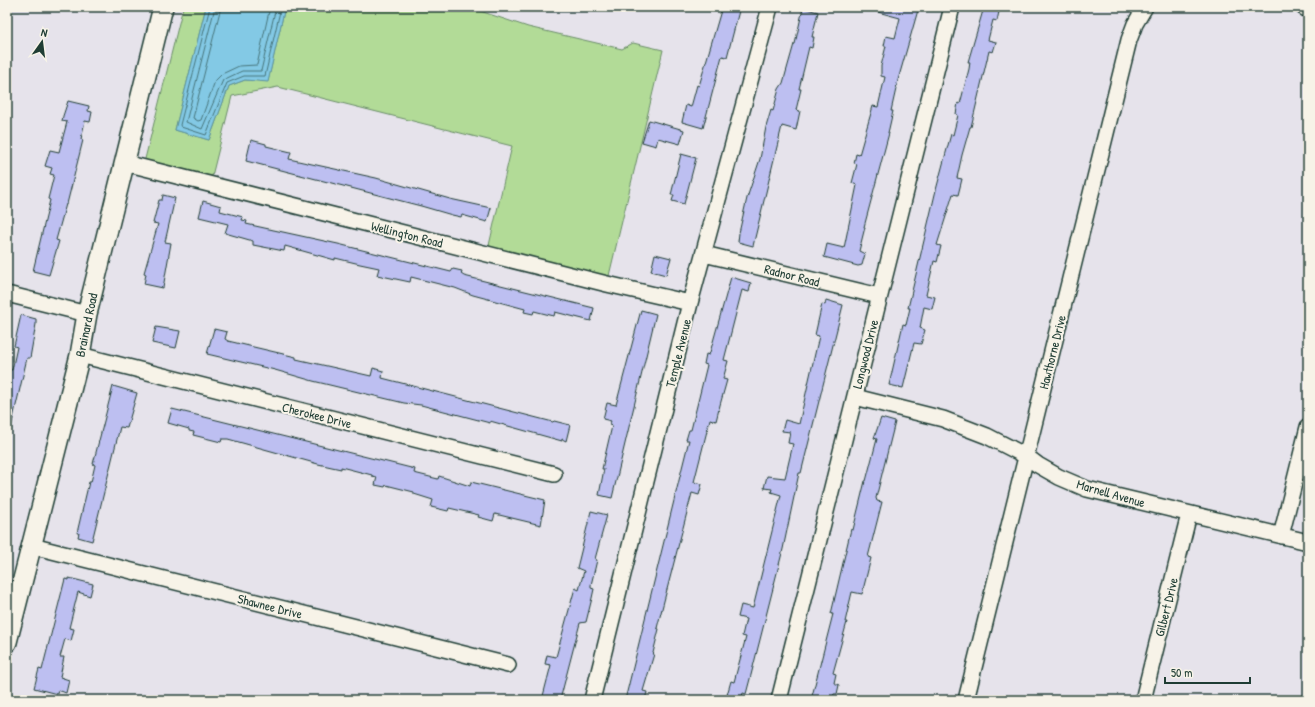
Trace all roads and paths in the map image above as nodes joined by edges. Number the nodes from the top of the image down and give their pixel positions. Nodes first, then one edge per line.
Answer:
1 (163, 7) edge
2 (770, 7) edge
3 (952, 7) edge
4 (1146, 7) edge
5 (1303, 7) edge
6 (1308, 10) edge
7 (125, 163) junction
8 (704, 254) junction
9 (7, 294) edge
10 (879, 296) junction
11 (690, 302) junction
12 (87, 314) junction
13 (80, 355) junction
14 (855, 397) junction
15 (1308, 427) edge
16 (1026, 456) junction
17 (554, 474) dead end
18 (1188, 514) junction
19 (1281, 536) junction
20 (1308, 542) edge
21 (32, 546) junction
22 (7, 642) edge
23 (508, 665) dead end
24 (592, 700) edge
25 (779, 700) edge
26 (966, 700) edge
27 (1143, 700) edge

1 - 7 main road, Brainard Road
2 - 8 street, Temple Avenue
3 - 10 street, Longwood Drive
4 - 16 street, Hawthorne Drive
5 - 6 street
7 - 11 street, Wellington Road
7 - 12 main road, Brainard Road
8 - 10 street, Radnor Road
8 - 11 street, Temple Avenue
9 - 12 street
10 - 14 street, Longwood Drive
11 - 24 street, Temple Avenue
12 - 13 main road, Brainard Road
13 - 17 street, Cherokee Drive
13 - 21 main road, Brainard Road
14 - 16 street, Marnell Avenue
14 - 25 street, Longwood Drive
15 - 19 street
16 - 18 street, Marnell Avenue
16 - 26 street, Hawthorne Drive
18 - 19 street, Marnell Avenue
18 - 27 street, Gilbert Drive
19 - 20 street, Marnell Avenue
21 - 22 main road, Brainard Road
21 - 23 street, Shawnee Drive

